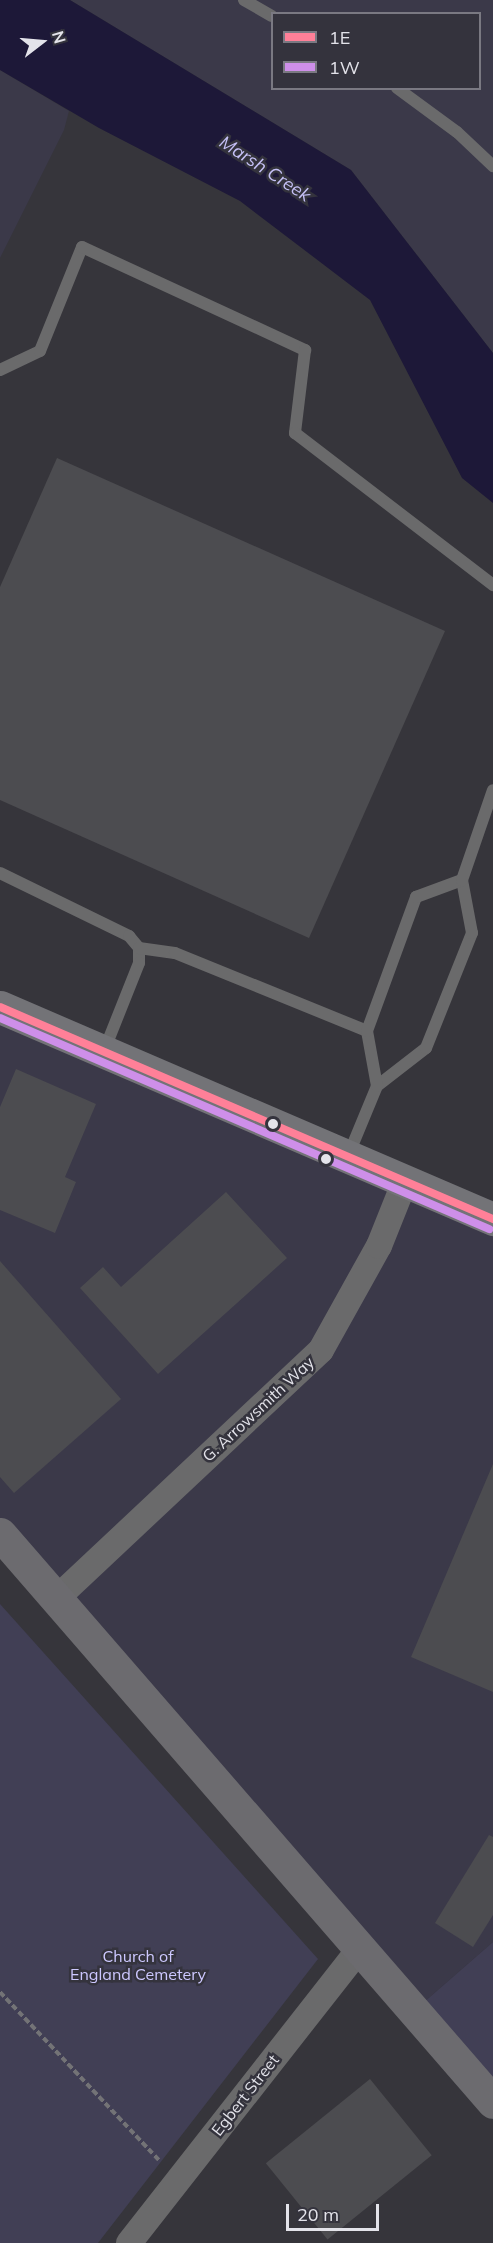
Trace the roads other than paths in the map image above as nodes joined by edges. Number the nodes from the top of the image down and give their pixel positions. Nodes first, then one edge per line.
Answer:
1 (244, 0) edge
2 (271, 15) edge
3 (400, 90) edge
4 (493, 166) edge
5 (0, 370) edge
6 (493, 585) edge
7 (493, 790) edge
8 (0, 873) edge
9 (462, 880) junction
10 (139, 948) junction
11 (0, 1008) edge
12 (367, 1031) junction
13 (103, 1052) junction
14 (377, 1086) junction
15 (347, 1156) junction
16 (405, 1181) junction
17 (493, 1219) edge
18 (0, 1534) edge
19 (57, 1598) junction
20 (361, 1947) junction
21 (493, 2102) edge
22 (129, 2243) edge

1 - 2 lane
3 - 4 lane
5 - 6 lane
7 - 9 lane
8 - 10 lane
9 - 12 lane
9 - 14 lane
10 - 12 lane
10 - 13 lane
11 - 13 main road
12 - 14 lane
13 - 15 main road
14 - 15 lane
15 - 16 main road
16 - 17 main road
16 - 19 street, G. Arrowsmith Way
18 - 19 main road
19 - 20 main road
20 - 21 main road
20 - 22 street, Egbert Street

